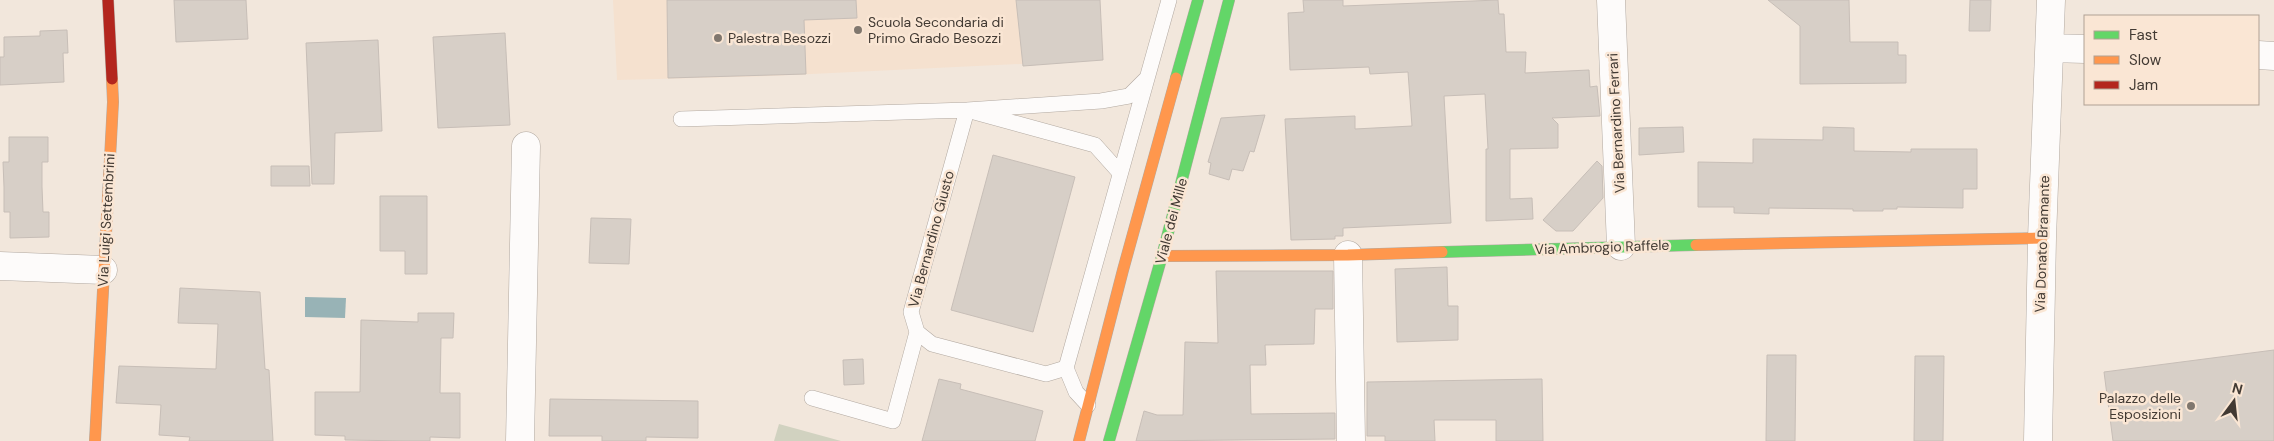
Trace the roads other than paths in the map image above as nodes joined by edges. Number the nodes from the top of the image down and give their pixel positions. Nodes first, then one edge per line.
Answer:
1 (108, 0) edge
2 (1169, 0) edge
3 (1198, 0) edge
4 (1229, 0) edge
5 (1610, 0) edge
6 (2051, 0) edge
7 (2050, 48) junction
8 (2084, 49) edge
9 (2259, 55) edge
10 (2274, 56) edge
11 (1147, 78) junction
12 (967, 110) junction
13 (681, 119) dead end
14 (526, 146) dead end
15 (1120, 173) junction
16 (2042, 238) junction
17 (1622, 246) junction
18 (1348, 255) junction
19 (1162, 256) junction
20 (0, 266) edge
21 (102, 270) junction
22 (917, 332) junction
23 (1066, 368) junction
24 (812, 398) dead end
25 (1088, 405) junction
26 (95, 441) edge
27 (520, 441) edge
28 (1079, 441) edge
29 (1109, 441) edge
30 (1351, 441) edge
31 (2038, 441) edge

1 - 21 street, Via Luigi Settembrini
2 - 11 lane
3 - 25 street
4 - 19 street, Viale dei Mille
5 - 17 street, Via Bernardino Ferrari
6 - 7 street, Via Donato Bramante
7 - 8 street
7 - 16 street, Via Donato Bramante
9 - 10 street
11 - 12 lane
11 - 15 lane
12 - 13 lane
12 - 15 lane
12 - 22 lane, Via Bernardino Giusto
14 - 27 street
15 - 23 lane
16 - 17 street, Via Ambrogio Raffele
16 - 31 street, Via Donato Bramante
17 - 18 street, Via Ambrogio Raffele
18 - 19 street, Via Ambrogio Raffele
18 - 30 street
19 - 29 street, Viale dei Mille
20 - 21 street
21 - 26 street, Via Luigi Settembrini
22 - 23 lane
22 - 24 lane
23 - 25 lane
25 - 28 street

